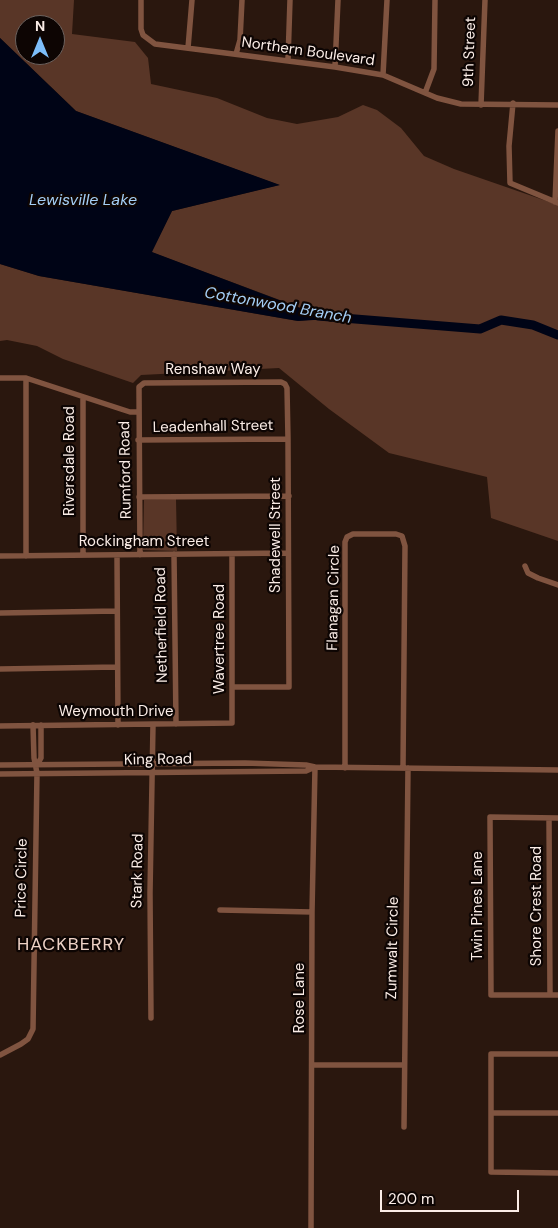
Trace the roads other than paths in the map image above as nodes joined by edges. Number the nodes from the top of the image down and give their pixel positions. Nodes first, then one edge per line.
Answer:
1 (141, 0) edge
2 (192, 0) edge
3 (242, 0) edge
4 (290, 0) edge
5 (338, 0) edge
6 (387, 0) edge
7 (436, 0) edge
8 (485, 0) edge
9 (188, 48) junction
10 (236, 54) junction
11 (288, 60) junction
12 (335, 67) junction
13 (383, 75) junction
14 (425, 93) junction
15 (513, 104) junction
16 (481, 105) junction
17 (558, 105) edge
18 (558, 131) edge
19 (557, 202) edge
20 (0, 378) edge
21 (26, 378) junction
22 (286, 384) joint
23 (140, 385) joint
24 (83, 397) junction
25 (138, 412) junction
26 (288, 439) junction
27 (138, 440) junction
28 (289, 496) junction
29 (139, 497) junction
30 (174, 554) junction
31 (232, 554) junction
32 (288, 554) junction
33 (83, 555) junction
34 (117, 555) junction
35 (140, 555) junction
36 (0, 556) edge
37 (26, 556) junction
38 (525, 566) dead end
39 (558, 585) edge
40 (117, 611) junction
41 (0, 613) edge
42 (117, 667) junction
43 (0, 668) edge
44 (232, 687) junction
45 (232, 723) joint
46 (176, 724) junction
47 (32, 725) junction
48 (41, 725) junction
49 (118, 725) junction
50 (153, 725) junction
51 (0, 726) edge
52 (209, 763) junction
53 (73, 764) junction
54 (153, 764) junction
55 (0, 765) edge
56 (37, 765) junction
57 (315, 768) junction
58 (345, 768) junction
59 (406, 768) junction
60 (558, 770) edge
61 (153, 772) junction
62 (210, 772) junction
63 (37, 773) junction
64 (72, 773) junction
65 (0, 774) edge
66 (549, 818) junction
67 (558, 818) edge
68 (220, 910) dead end
69 (312, 912) junction
70 (550, 995) junction
71 (558, 995) edge
72 (151, 1018) dead end
73 (558, 1054) edge
74 (0, 1055) edge
75 (312, 1065) junction
76 (404, 1065) junction
77 (491, 1113) junction
78 (558, 1113) edge
79 (404, 1127) dead end
80 (558, 1172) edge
81 (311, 1228) edge

1 - 9 street, Northern Boulevard
2 - 9 street
3 - 10 street
4 - 11 street
5 - 12 street
6 - 13 street
7 - 14 street
8 - 16 street, 9th Street
9 - 10 street, Northern Boulevard
10 - 11 street, Northern Boulevard
11 - 12 street, Northern Boulevard
12 - 13 street, Northern Boulevard
13 - 14 street, Northern Boulevard
14 - 16 street, Northern Boulevard
15 - 16 street, Northern Boulevard
15 - 17 street, Northern Boulevard
15 - 19 street
18 - 19 street
20 - 21 street
21 - 24 street
21 - 37 street
22 - 23 street, Renshaw Way
22 - 26 street, Shadewell Street
23 - 25 street, Rumford Road
24 - 25 street
24 - 33 street, Riversdale Road
25 - 27 street, Rumford Road
26 - 27 street, Leadenhall Street
26 - 28 street, Shadewell Street
27 - 29 street, Rumford Road
28 - 29 street
28 - 32 street, Shadewell Street
29 - 35 street, Rumford Road
30 - 31 street, Rockingham Street
30 - 35 street, Rockingham Street
30 - 46 street, Netherfield Road
31 - 32 street, Rockingham Street
31 - 44 street, Wavertree Road
32 - 44 street, Shadewell Street
33 - 34 street, Rockingham Street
33 - 37 street, Rockingham Street
34 - 35 street, Rockingham Street
34 - 40 street
36 - 37 street, Rockingham Street
38 - 39 street
40 - 41 street
40 - 42 street
42 - 43 street
42 - 49 street
44 - 45 street, Wavertree Road
45 - 46 street, Weymouth Drive
46 - 50 street, Weymouth Drive
47 - 48 street, Weymouth Drive
47 - 51 street, Weymouth Drive
47 - 56 street
48 - 49 street, Weymouth Drive
48 - 56 street
49 - 50 street, Weymouth Drive
50 - 54 street, Stark Road
52 - 54 street, King Road
52 - 57 street, King Road
52 - 62 street
53 - 54 street, King Road
53 - 56 street, King Road
53 - 64 street
54 - 61 street, Stark Road
55 - 56 street, King Road
56 - 63 street, Price Circle
57 - 58 street, King Road
57 - 62 street, King Road
57 - 69 street, Rose Lane
58 - 59 street, King Road
58 - 59 street, Flanagan Circle
59 - 60 street, King Road
59 - 76 street, Zumwalt Circle
61 - 62 street, King Road
61 - 64 street, King Road
61 - 72 street, Stark Road
63 - 64 street, King Road
63 - 65 street, King Road
63 - 74 street, Price Circle
66 - 67 street
66 - 70 street, Shore Crest Road
66 - 70 street, Twin Pines Lane
68 - 69 street
69 - 75 street, Rose Lane
70 - 71 street
73 - 77 street
75 - 76 street
75 - 81 street, Rose Lane
76 - 79 street, Zumwalt Circle
77 - 78 street
77 - 80 street

